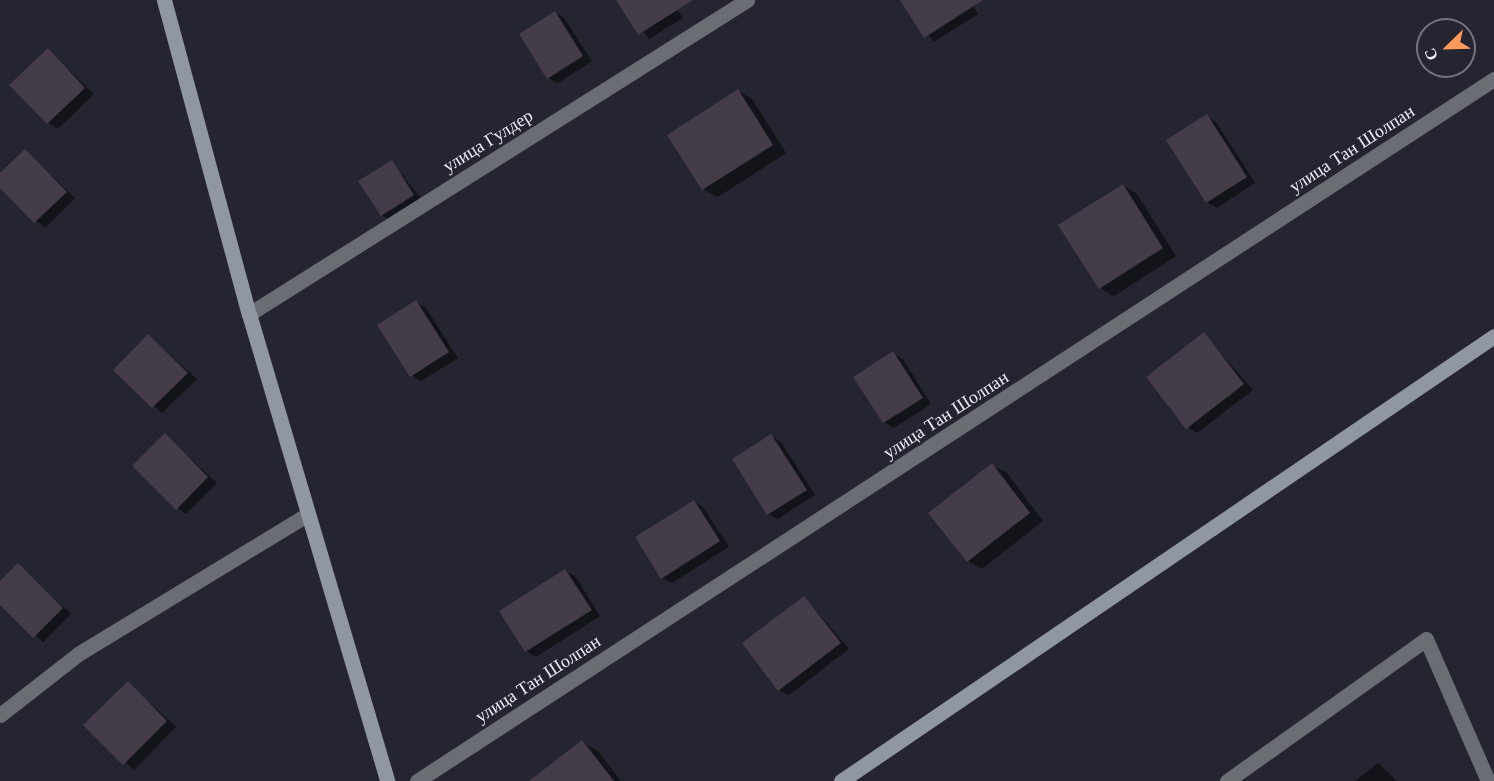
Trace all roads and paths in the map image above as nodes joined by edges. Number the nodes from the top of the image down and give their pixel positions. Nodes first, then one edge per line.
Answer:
1 (164, 0) edge
2 (747, 0) edge
3 (1494, 79) edge
4 (249, 314) junction
5 (1494, 336) edge
6 (308, 514) junction
7 (0, 715) edge
8 (387, 781) edge
9 (417, 781) edge
10 (841, 781) edge
11 (1227, 781) edge
12 (1488, 781) edge

1 - 4 street
2 - 4 street, улица Гулдер
3 - 9 street, улица Тан Шолпан
4 - 6 street
5 - 10 street
6 - 7 street
6 - 8 street
11 - 12 street

